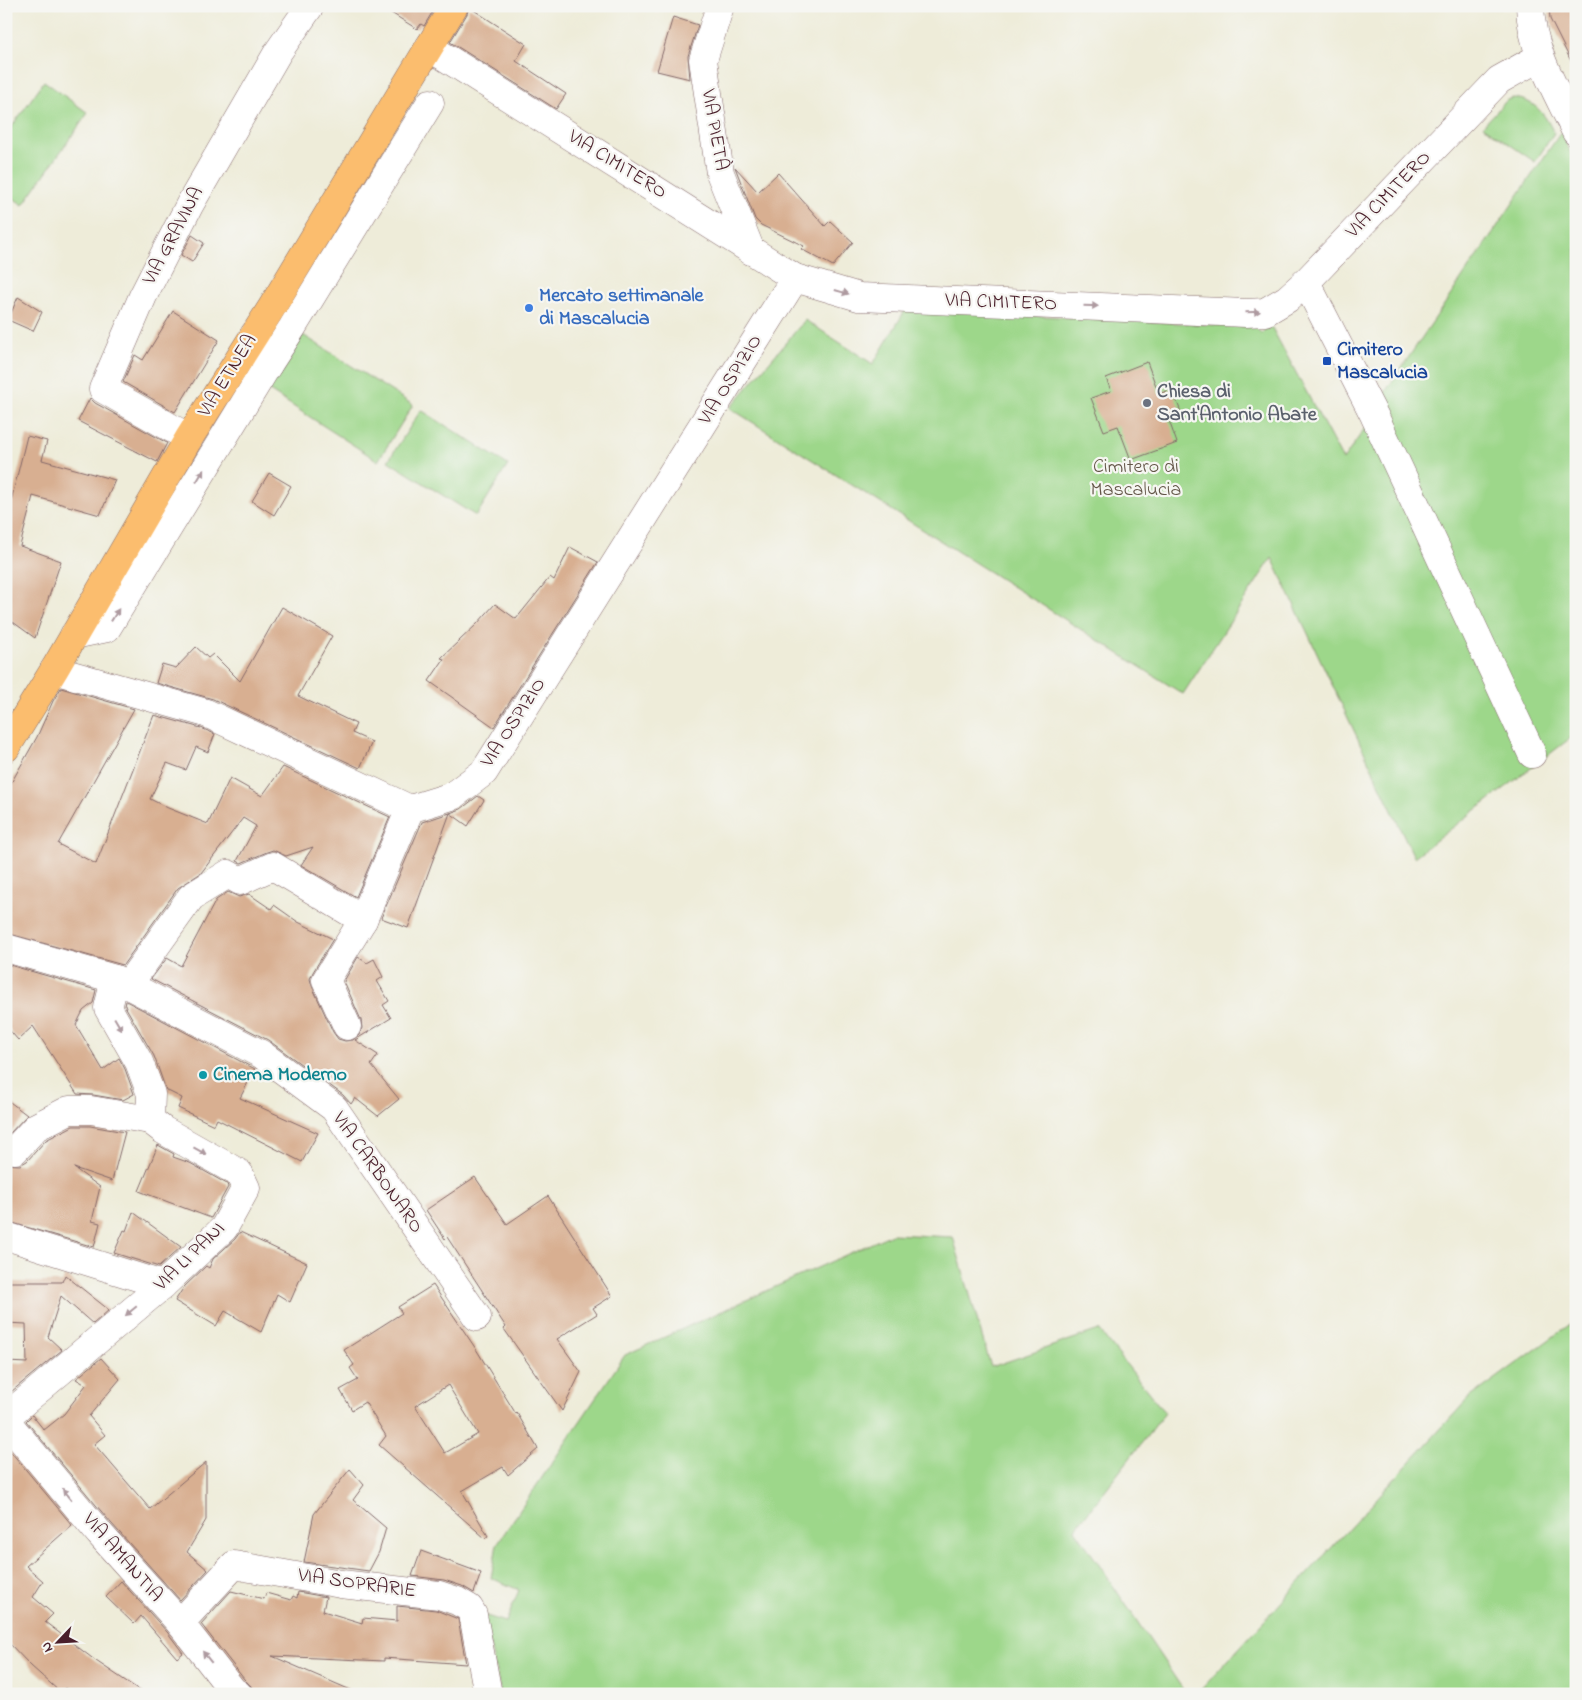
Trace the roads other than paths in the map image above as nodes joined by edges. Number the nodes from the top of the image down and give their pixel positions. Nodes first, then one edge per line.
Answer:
1 (310, 6) edge
2 (454, 6) edge
3 (720, 6) edge
4 (1530, 6) edge
5 (429, 47) junction
6 (1540, 57) junction
7 (430, 102) dead end
8 (1576, 132) edge
9 (752, 251) junction
10 (795, 278) junction
11 (1306, 282) junction
12 (254, 335) junction
13 (268, 365) junction
14 (189, 438) junction
15 (136, 556) junction
16 (54, 670) junction
17 (9, 736) edge
18 (1532, 754) dead end
19 (410, 809) junction
20 (364, 920) junction
21 (6, 948) edge
22 (121, 982) junction
23 (347, 1026) dead end
24 (150, 1120) junction
25 (6, 1148) edge
26 (6, 1236) edge
27 (163, 1284) junction
28 (478, 1317) dead end
29 (6, 1417) edge
30 (6, 1421) edge
31 (180, 1623) junction
32 (238, 1694) edge
33 (488, 1694) edge

1 - 14 street, VIA GRAVINA
2 - 5 main road, VIA ETNEA
3 - 9 street, VIA PIETÀ
4 - 6 street
5 - 9 street, VIA CIMITERO
5 - 12 main road, VIA ETNEA
6 - 8 street
6 - 11 street, VIA CIMITERO
7 - 13 street
9 - 10 street, VIA CIMITERO
10 -> 11 street, VIA CIMITERO
10 - 19 street, VIA OSPIZIO
11 - 18 street
12 - 13 street
12 - 14 main road, VIA ETNEA
15 -> 13 street
14 - 15 main road, VIA ETNEA
15 - 16 main road, VIA ETNEA
16 - 17 main road, VIA ETNEA
16 - 19 street
19 - 20 street
20 - 22 street
20 - 23 street
21 - 22 street, VIA CARBONARO
22 -> 24 street
22 - 28 street, VIA CARBONARO
24 - 25 street
24 -> 27 street, VIA LI PANI
26 - 27 street
27 -> 29 street, VIA LI PANI
31 -> 30 street, VIA AMANTIA
32 -> 31 street, VIA AMANTIA
31 - 33 street, VIA SOPRARIE

